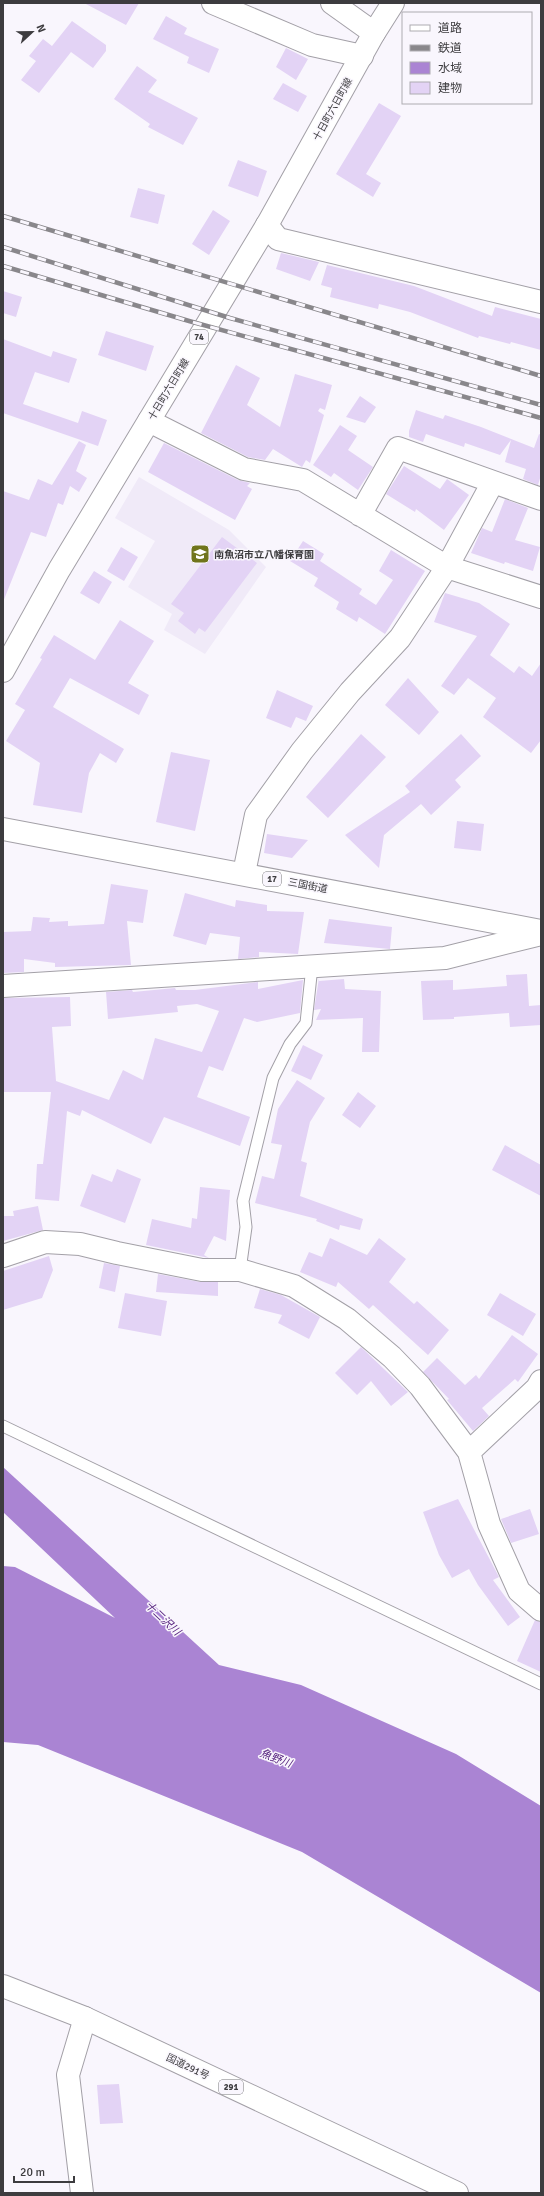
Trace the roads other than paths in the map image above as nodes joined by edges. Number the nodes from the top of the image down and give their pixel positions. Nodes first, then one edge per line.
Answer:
1 (213, 3) edge
2 (332, 3) edge
3 (393, 3) edge
4 (374, 33) junction
5 (362, 56) junction
6 (267, 225) junction
7 (541, 302) edge
8 (149, 421) junction
9 (494, 482) junction
10 (541, 499) edge
11 (360, 515) junction
12 (447, 567) junction
13 (541, 598) edge
14 (10, 646) edge
15 (3, 671) edge
16 (3, 829) edge
17 (244, 873) junction
18 (541, 932) edge
19 (312, 966) junction
20 (3, 986) edge
21 (3, 1256) edge
22 (240, 1270) junction
23 (541, 1381) edge
24 (3, 1426) edge
25 (469, 1452) junction
26 (541, 1610) edge
27 (541, 1684) edge
28 (3, 1986) edge
29 (86, 2018) junction
30 (82, 2193) edge
31 (457, 2193) edge

1 - 5 main road
2 - 4 main road
3 - 4 main road, 十日町六日町線 / 74
4 - 5 main road, 十日町六日町線 / 74
5 - 6 main road, 十日町六日町線 / 74
6 - 7 main road
6 - 8 main road, 十日町六日町線 / 74
8 - 11 main road
8 - 14 main road, 十日町六日町線 / 74
9 - 10 main road
9 - 11 main road
9 - 12 main road
11 - 12 main road
12 - 13 main road
12 - 17 main road
14 - 15 main road, 十日町六日町線 / 74
16 - 17 main road, 三国街道 / 17
17 - 18 main road, 三国街道 / 17
18 - 19 main road
19 - 20 main road
19 - 22 lane
21 - 22 main road
22 - 25 main road
23 - 25 main road
24 - 27 lane
25 - 26 main road
28 - 29 main road, 国道291号 / 291
29 - 30 main road
29 - 31 main road, 国道291号 / 291

